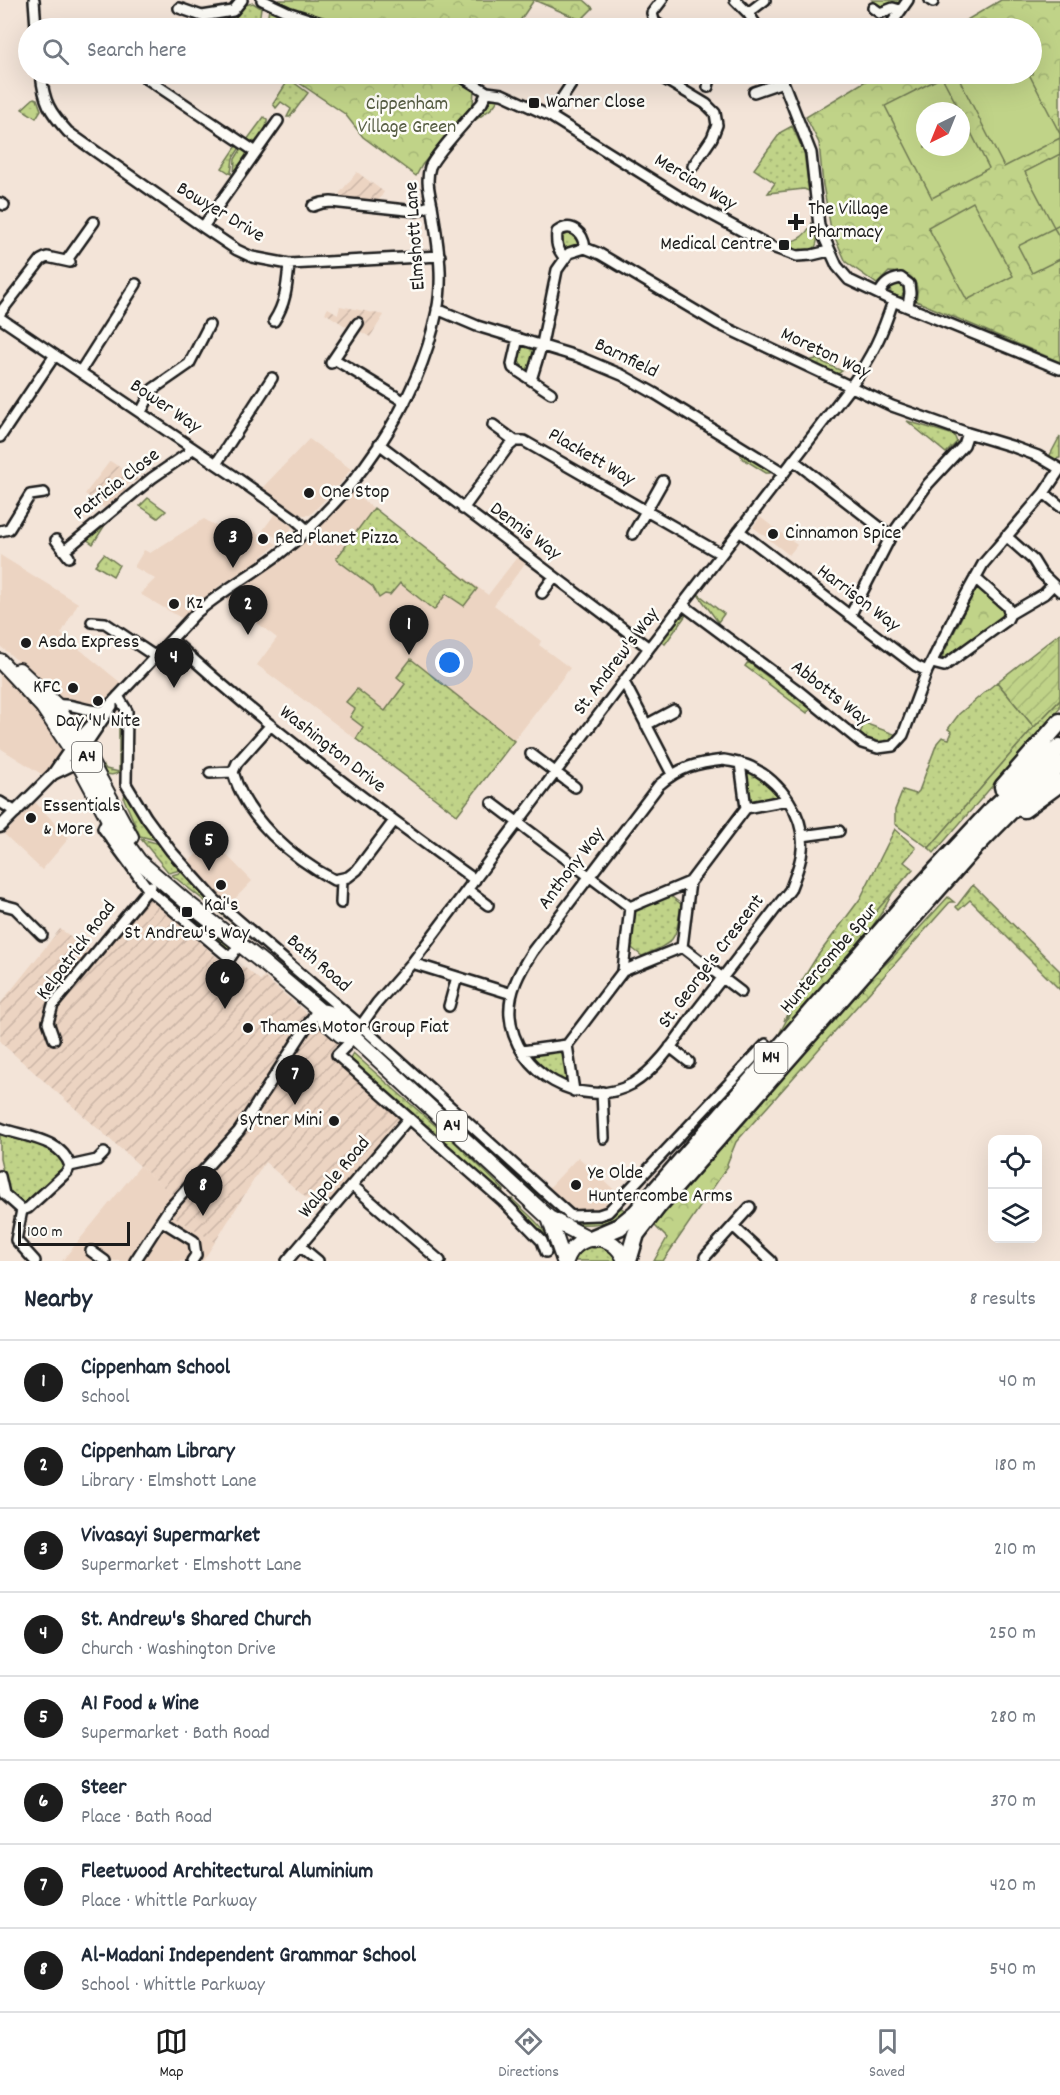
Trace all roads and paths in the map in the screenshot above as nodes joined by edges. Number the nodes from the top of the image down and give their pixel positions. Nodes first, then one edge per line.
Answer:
1 (34, 0) edge
2 (242, 0) edge
3 (262, 0) edge
4 (662, 0) edge
5 (735, 0) edge
6 (908, 0) edge
7 (762, 1) edge
8 (277, 3) edge
9 (179, 8) dead end
10 (873, 8) dead end
11 (900, 10) junction
12 (748, 13) junction
13 (35, 18) edge
14 (312, 18) edge
15 (653, 18) edge
16 (751, 18) edge
17 (895, 18) edge
18 (42, 84) edge
19 (155, 84) edge
20 (476, 84) edge
21 (571, 84) edge
22 (673, 84) edge
23 (709, 84) edge
24 (770, 84) edge
25 (784, 84) edge
26 (708, 87) dead end
27 (487, 92) junction
28 (754, 92) dead end
29 (549, 116) junction
30 (278, 121) dead end
31 (255, 152) junction
32 (699, 163) dead end
33 (432, 205) junction
34 (313, 206) dead end
35 (94, 222) dead end
36 (203, 227) junction
37 (585, 248) junction
38 (829, 251) junction
39 (440, 256) junction
40 (564, 258) junction
41 (289, 264) junction
42 (136, 284) dead end
43 (879, 294) junction
44 (893, 301) junction
45 (908, 306) junction
46 (437, 309) junction
47 (0, 313) edge
48 (0, 318) edge
49 (274, 321) dead end
50 (358, 322) dead end
51 (209, 325) dead end
52 (518, 338) junction
53 (543, 344) junction
54 (55, 355) junction
55 (1060, 369) edge
56 (80, 372) junction
57 (272, 377) dead end
58 (531, 380) junction
59 (851, 386) junction
60 (551, 393) dead end
61 (405, 402) junction
62 (141, 412) junction
63 (493, 425) dead end
64 (968, 433) junction
65 (0, 437) edge
66 (515, 441) junction
67 (379, 444) junction
68 (192, 448) junction
69 (793, 460) junction
70 (216, 464) junction
71 (1060, 469) edge
72 (784, 472) junction
73 (663, 481) dead end
74 (44, 493) dead end
75 (1044, 493) junction
76 (1060, 506) edge
77 (464, 508) junction
78 (646, 511) junction
79 (307, 530) junction
80 (0, 531) edge
81 (739, 531) junction
82 (633, 534) dead end
83 (891, 536) junction
84 (1005, 536) junction
85 (56, 540) dead end
86 (722, 554) junction
87 (554, 577) junction
88 (975, 578) junction
89 (1050, 588) dead end
90 (1060, 591) edge
91 (542, 593) dead end
92 (683, 605) junction
93 (1010, 614) junction
94 (850, 616) junction
95 (92, 622) dead end
96 (172, 640) junction
97 (649, 648) junction
98 (156, 657) junction
99 (0, 660) edge
100 (929, 667) junction
101 (624, 682) junction
102 (116, 699) junction
103 (56, 705) junction
104 (674, 710) dead end
105 (102, 711) junction
106 (1060, 722) edge
107 (646, 724) junction
108 (271, 725) junction
109 (1060, 747) edge
110 (77, 750) junction
111 (531, 754) dead end
112 (740, 763) junction
113 (1060, 764) edge
114 (233, 772) junction
115 (556, 772) junction
116 (210, 773) dead end
117 (672, 774) junction
118 (1060, 783) edge
119 (575, 787) dead end
120 (788, 800) junction
121 (0, 802) edge
122 (492, 803) dead end
123 (746, 808) junction
124 (16, 812) junction
125 (108, 818) junction
126 (394, 821) junction
127 (519, 822) junction
128 (0, 827) edge
129 (839, 831) dead end
130 (971, 832) junction
131 (802, 836) junction
132 (971, 851) junction
133 (157, 875) junction
134 (590, 876) junction
135 (342, 880) junction
136 (475, 880) junction
137 (690, 882) junction
138 (148, 889) junction
139 (468, 890) junction
140 (341, 903) dead end
141 (0, 904) edge
142 (488, 905) dead end
143 (630, 907) junction
144 (42, 935) dead end
145 (239, 945) junction
146 (682, 947) junction
147 (412, 963) junction
148 (623, 971) junction
149 (457, 977) junction
150 (723, 978) junction
151 (741, 992) dead end
152 (512, 994) junction
153 (449, 1006) dead end
154 (319, 1010) junction
155 (356, 1030) junction
156 (54, 1039) dead end
157 (766, 1044) dead end
158 (567, 1045) junction
159 (670, 1047) junction
160 (522, 1051) junction
161 (689, 1062) dead end
162 (574, 1091) junction
163 (602, 1092) junction
164 (409, 1118) junction
165 (0, 1128) edge
166 (604, 1138) dead end
167 (104, 1153) dead end
168 (70, 1166) junction
169 (0, 1176) edge
170 (352, 1186) junction
171 (547, 1193) junction
172 (536, 1205) junction
173 (750, 1207) dead end
174 (21, 1210) junction
175 (549, 1218) junction
176 (162, 1221) junction
177 (733, 1226) junction
178 (591, 1238) junction
179 (300, 1246) junction
180 (91, 1251) dead end
181 (546, 1252) dead end
182 (705, 1257) dead end
183 (35, 1261) edge
184 (105, 1261) edge
185 (135, 1261) edge
186 (192, 1261) edge
187 (287, 1261) edge
188 (318, 1261) edge
189 (440, 1261) edge
190 (565, 1261) edge
191 (626, 1261) edge
192 (771, 1261) edge

1 - 13 street
2 - 9 street
3 - 8 street
4 - 15 street
5 - 12 street
6 - 11 street
7 - 12 street
8 - 14 street
10 - 11 street
11 - 17 street
12 - 16 street
18 - 36 street, Bowyer Drive
19 - 31 street
20 - 27 street, Mercian Way
21 - 29 street
22 - 32 street
23 - 26 street
24 - 28 street
25 - 38 street
27 - 29 street, Mercian Way
27 - 33 street, Elmshott Lane
29 - 38 street, Mercian Way
30 - 31 street
31 - 36 street
33 - 34 street
33 - 39 street, Elmshott Lane
35 - 47 street
36 - 41 street, Bowyer Drive
37 - 40 street
37 - 40 street, Moreton Way
37 - 59 street, Moreton Way
38 - 43 street
39 - 41 street, Bowyer Drive
39 - 46 street, Elmshott Lane
40 - 53 street
41 - 49 street
42 - 56 street
43 - 44 street
43 - 45 street
44 - 45 street
44 - 59 street, St. Andrew's Way
45 - 55 street
46 - 52 street, Barnfield
46 - 61 street, Elmshott Lane
48 - 54 street, Bower Way
50 - 61 street
51 - 62 street
52 - 53 street, Barnfield
52 - 58 street
53 - 58 street
53 - 72 street, Barnfield
54 - 56 street, Bower Way
54 - 65 street
56 - 62 street, Bower Way
57 - 70 street
58 - 60 street
59 - 64 street, Moreton Way
59 - 69 street, St. Andrew's Way
61 - 67 street, Elmshott Lane
62 - 68 street, Bower Way
63 - 66 street
64 - 71 street, Moreton Way
64 - 83 street
66 - 77 street, Plackett Way
66 - 78 street, Plackett Way
67 - 77 street, Dennis Way
67 - 79 street, Elmshott Lane
68 - 70 street, Bower Way
68 - 85 street, Patricia Close
69 - 72 street, St. Andrew's Way
69 - 83 street
70 - 79 street, Bower Way
71 - 75 street, Abbotts Way
72 - 81 street, St. Andrew's Way
73 - 78 street
74 - 80 street
75 - 76 street
75 - 84 street, Abbotts Way
77 - 87 street, Dennis Way
78 - 82 street
78 - 86 street, Plackett Way
79 - 96 street, Elmshott Lane
81 - 86 street, St. Andrew's Way
81 - 94 street, Harrison Way
83 - 94 street
84 - 88 street, Abbotts Way
84 - 90 street
86 - 92 street, St. Andrew's Way
87 - 91 street
87 - 97 street, Dennis Way
88 - 93 street
88 - 100 street, Abbotts Way
89 - 93 street
92 - 97 street, St. Andrew's Way
92 - 100 street, Abbotts Way
93 - 100 street
94 - 100 street, Harrison Way
95 - 98 street
96 - 98 street, Elmshott Lane
96 - 108 street, Washington Drive
97 - 101 street, St. Andrew's Way
98 - 102 street, Elmshott Lane
99 - 103 main road, Bath Road / A4
99 - 110 main road, Bath Road / A4
101 - 107 street
101 - 115 street, St. Andrew's Way
102 - 105 street, Elmshott Lane
102 - 110 street, Elmshott Lane
102 - 155 street, Bath Road
103 - 105 street
103 - 110 main road, Bath Road / A4
104 - 107 street
105 - 110 street, Elmshott Lane
106 - 130 highway, M4
107 - 117 street
108 - 114 street
108 - 126 street, Washington Drive
109 - 130 highway, M4
110 - 124 street
110 - 125 main road, Bath Road / A4
110 - 133 main road, Bath Road / A4
111 - 115 street
112 - 117 street, St. George's Crescent
112 - 120 street, St. George's Crescent
112 - 123 street
113 - 132 highway, M4
114 - 116 street
114 - 135 street
115 - 119 street
115 - 127 street, St. Andrew's Way
117 - 134 street, Anthony Way
118 - 132 highway, M4
120 - 123 street
120 - 131 street, St. George's Crescent
121 - 124 street
122 - 127 street
123 - 137 street
124 - 128 street
125 - 133 main road, Bath Road / A4
125 - 138 street
126 - 135 street
126 - 136 street, Washington Drive
127 - 134 street
127 - 136 street, St. Andrew's Way
129 - 131 street
130 - 178 highway, Huntercombe Spur / M4
131 - 150 street, St. George's Crescent
132 - 191 highway, Huntercombe Spur / M4
133 - 138 street, Kelpatrick Road
133 - 145 main road, Bath Road / A4
134 - 143 street
134 - 152 street, Anthony Way
135 - 140 street
136 - 139 street, St. Andrew's Way
137 - 143 street
137 - 146 street
138 - 145 street
138 - 156 street, Kelpatrick Road
139 - 142 street
139 - 147 street, St. Andrew's Way
141 - 144 street
143 - 148 street
145 - 154 main road, Bath Road / A4
146 - 148 street
146 - 150 street
147 - 149 street
147 - 155 street, St. Andrew's Way
148 - 158 street
149 - 152 street
149 - 153 street
150 - 151 street
150 - 159 street, St. George's Crescent
152 - 160 street, St. George's Crescent
154 - 155 main road, Bath Road / A4
154 - 176 street
155 - 164 street, St. Andrew's Way
155 - 171 street, Bath Road
155 - 172 main road, Bath Road / A4
157 - 171 street, Bath Road
158 - 160 street
158 - 162 street
159 - 161 street
159 - 163 street, St. George's Crescent
160 - 162 street, St. George's Crescent
162 - 163 street, St. George's Crescent
163 - 166 street
164 - 170 street, Walpole Road
164 - 181 street
165 - 168 street
167 - 168 street
168 - 174 street
169 - 174 street
170 - 179 street, Walpole Road
170 - 189 street
171 - 172 street
172 - 175 main road, Bath Road / A4
173 - 177 street
174 - 183 street
175 - 178 main road, Bath Road / A4
175 - 190 main road, Bath Road / A4
176 - 185 street
176 - 186 street
177 - 182 street
177 - 192 street
178 - 190 main road
178 - 191 main road, Bath Road
179 - 187 street, Walpole Road
179 - 188 street
180 - 184 street

